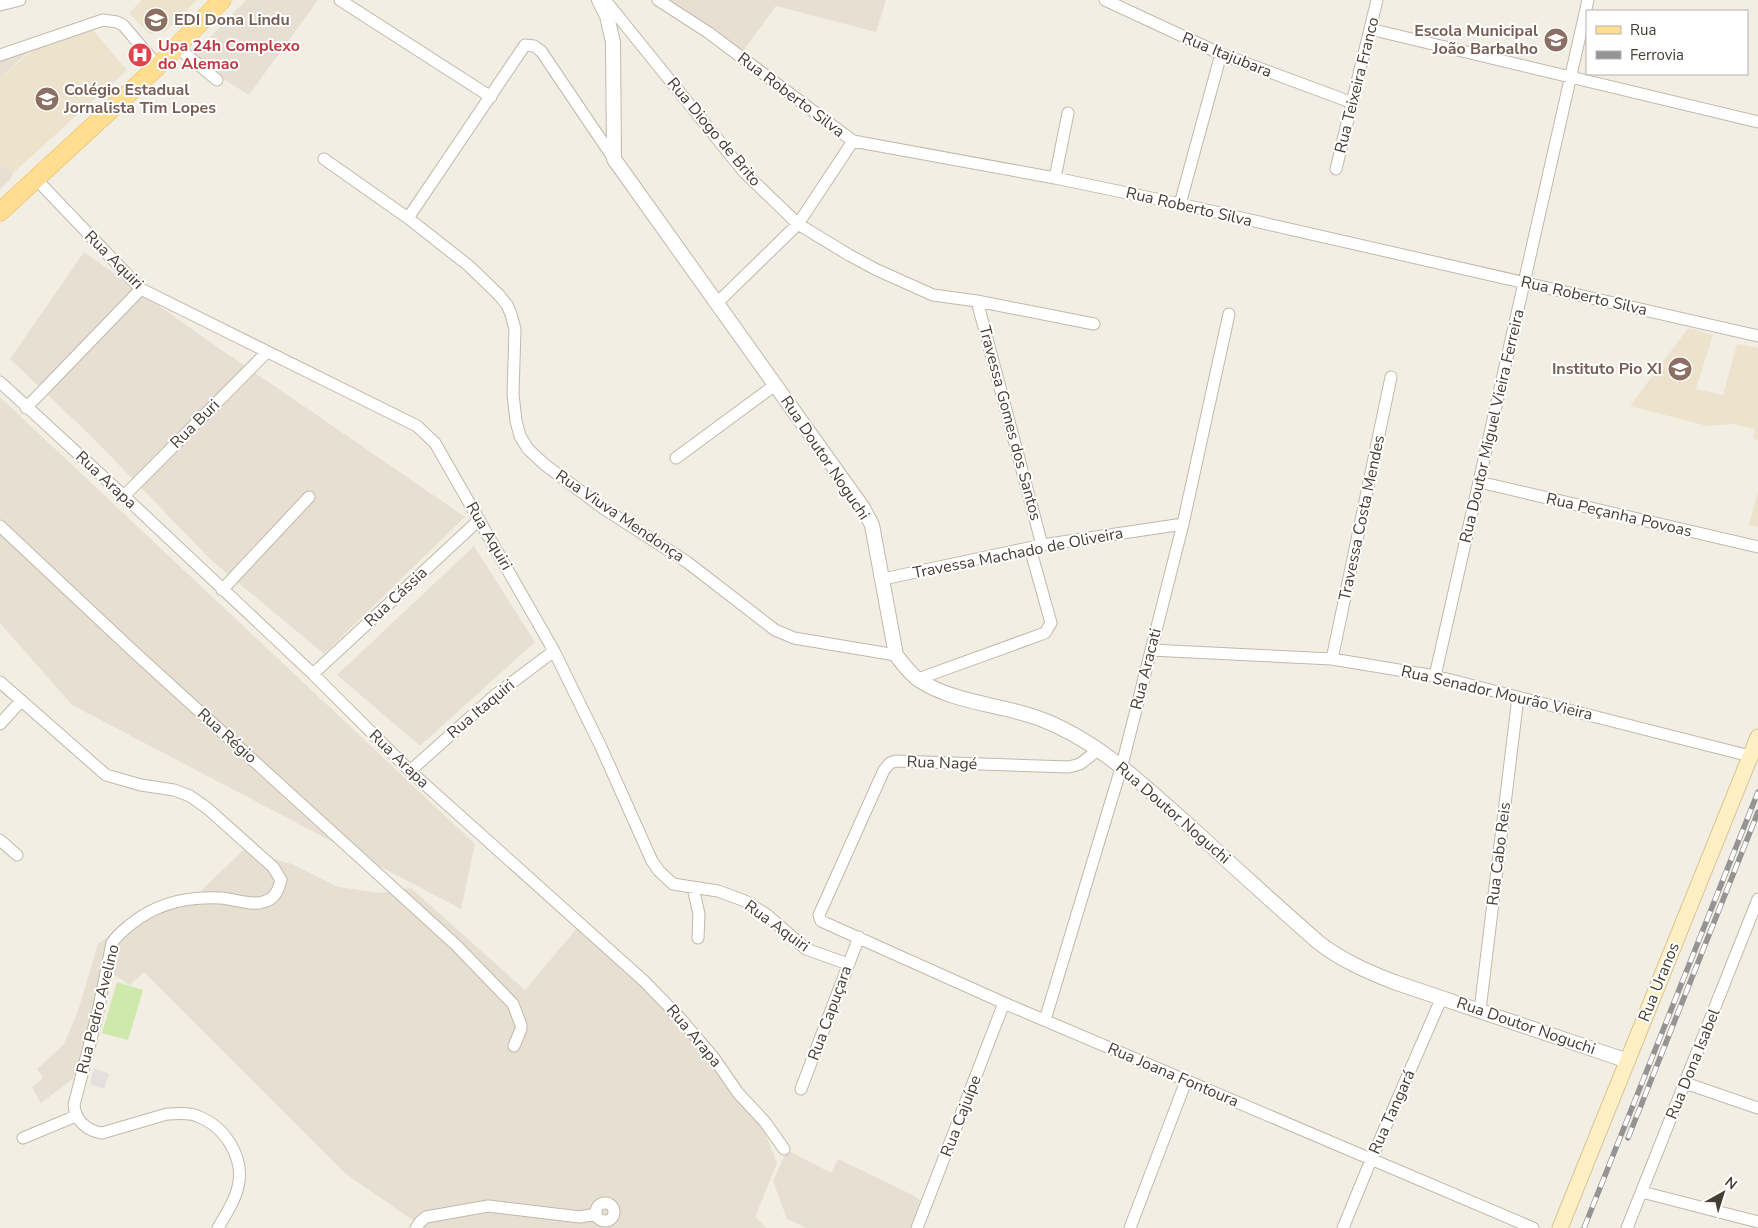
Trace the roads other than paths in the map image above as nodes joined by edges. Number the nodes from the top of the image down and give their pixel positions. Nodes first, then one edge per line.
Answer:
1 (20, 0) edge
2 (222, 0) edge
3 (340, 0) edge
4 (599, 0) edge
5 (605, 0) edge
6 (658, 0) edge
7 (1105, 0) edge
8 (1377, 0) edge
9 (1588, 0) edge
10 (0, 5) edge
11 (1370, 29) junction
12 (177, 47) junction
13 (1221, 54) junction
14 (0, 55) edge
15 (158, 66) junction
16 (1571, 77) junction
17 (217, 80) dead end
18 (491, 97) junction
19 (1353, 103) junction
20 (1068, 113) dead end
21 (1758, 122) edge
22 (853, 141) junction
23 (324, 159) dead end
24 (614, 160) junction
25 (1336, 169) dead end
26 (1055, 178) junction
27 (37, 180) junction
28 (1180, 204) junction
29 (0, 212) edge
30 (408, 218) junction
31 (798, 224) junction
32 (1525, 282) junction
33 (141, 289) junction
34 (977, 301) junction
35 (717, 303) junction
36 (1229, 314) dead end
37 (1094, 324) dead end
38 (1758, 336) edge
39 (267, 352) junction
40 (1391, 377) dead end
41 (0, 382) edge
42 (775, 385) junction
43 (26, 408) junction
44 (676, 458) dead end
45 (1479, 482) junction
46 (124, 496) junction
47 (310, 497) dead end
48 (480, 520) junction
49 (1183, 524) junction
50 (0, 526) edge
51 (1042, 545) junction
52 (1758, 547) edge
53 (1030, 548) junction
54 (883, 579) junction
55 (222, 590) junction
56 (1151, 650) junction
57 (554, 651) junction
58 (896, 655) junction
59 (1332, 659) junction
60 (313, 674) junction
61 (1435, 676) junction
62 (918, 679) junction
63 (0, 682) edge
64 (1518, 697) junction
65 (21, 701) junction
66 (0, 724) edge
67 (1758, 737) edge
68 (1098, 750) junction
69 (1750, 756) junction
70 (1122, 765) junction
71 (410, 771) junction
72 (0, 840) edge
73 (17, 855) dead end
74 (693, 888) junction
75 (1758, 899) edge
76 (819, 915) joint
77 (1753, 928) edge
78 (859, 937) junction
79 (698, 938) dead end
80 (848, 964) junction
81 (1442, 997) junction
82 (1004, 1003) junction
83 (1480, 1010) junction
84 (1045, 1020) junction
85 (514, 1046) dead end
86 (1628, 1061) junction
87 (1186, 1081) junction
88 (1685, 1084) junction
89 (801, 1089) dead end
90 (1758, 1108) edge
91 (76, 1116) junction
92 (23, 1138) dead end
93 (784, 1149) dead end
94 (1371, 1160) junction
95 (1642, 1192) junction
96 (596, 1214) dead end
97 (1758, 1222) edge
98 (218, 1228) edge
99 (416, 1228) edge
100 (918, 1228) edge
101 (1130, 1228) edge
102 (1343, 1228) edge
103 (1533, 1228) edge
104 (1560, 1228) edge
105 (1627, 1228) edge

1 - 10 street
2 - 12 main road
3 - 18 street
4 - 24 street
5 - 31 street, Rua Diogo de Brito
6 - 22 street, Rua Roberto Silva
7 - 13 street, Rua Itajubara
8 - 11 street, Rua Teixeira Franco
9 - 16 street, Rua Doutor Miguel Vieira Ferreira
11 - 16 street
11 - 19 street, Rua Teixeira Franco
12 - 15 main road
12 - 17 street
13 - 19 street, Rua Itajubara
13 - 28 street
14 - 15 street
15 - 27 main road
16 - 21 street
16 - 32 street, Rua Doutor Miguel Vieira Ferreira
18 - 24 street
18 - 30 street
19 - 25 street, Rua Teixeira Franco
20 - 26 street
22 - 26 street, Rua Roberto Silva
22 - 31 street
23 - 30 street, Rua Viuva Mendonça
24 - 35 street, Rua Doutor Noguchi
26 - 28 street, Rua Roberto Silva
27 - 29 main road
27 - 33 street, Rua Aquiri
28 - 32 street, Rua Roberto Silva
30 - 58 street, Rua Viuva Mendonça
31 - 34 street, Rua Diogo de Brito
31 - 35 street
32 - 38 street, Rua Roberto Silva
32 - 45 street, Rua Doutor Miguel Vieira Ferreira
33 - 39 street, Rua Aquiri
33 - 43 street
34 - 37 street, Rua Diogo de Brito
34 - 51 street, Travessa Gomes dos Santos
35 - 42 street, Rua Doutor Noguchi
36 - 49 street, Rua Aracati
39 - 46 street, Rua Buri
39 - 48 street, Rua Aquiri
40 - 59 street, Travessa Costa Mendes
41 - 43 street, Rua Arapa
42 - 44 street
42 - 54 street, Rua Doutor Noguchi
43 - 46 street, Rua Arapa
45 - 52 street, Rua Peçanha Povoas
45 - 61 street, Rua Doutor Miguel Vieira Ferreira
46 - 55 street, Rua Arapa
47 - 55 street
48 - 57 street, Rua Aquiri
48 - 60 street, Rua Cássia
49 - 51 street, Travessa Machado de Oliveira
49 - 56 street, Rua Aracati
50 - 85 street, Rua Régio
51 - 53 street, Travessa Machado de Oliveira
53 - 54 street, Travessa Machado de Oliveira
53 - 62 street
54 - 58 street, Rua Doutor Noguchi
55 - 60 street, Rua Arapa
56 - 59 street, Rua Senador Mourão Vieira
56 - 70 street, Rua Aracati
57 - 71 street, Rua Itaquiri
57 - 74 street, Rua Aquiri
58 - 62 street, Rua Doutor Noguchi
59 - 61 street, Rua Senador Mourão Vieira
60 - 71 street, Rua Arapa
61 - 64 street, Rua Senador Mourão Vieira
62 - 68 street, Rua Doutor Noguchi
63 - 65 street, Rua Pedro Avelino
64 - 69 street, Rua Senador Mourão Vieira
64 - 83 street, Rua Cabo Reis
65 - 66 street
65 - 91 street, Rua Pedro Avelino
67 - 69 main road, Rua Uranos
68 - 70 street, Rua Doutor Noguchi
68 - 76 street, Rua Nagé
69 - 86 main road, Rua Uranos
70 - 81 street, Rua Doutor Noguchi
70 - 84 street, Rua Aracati
71 - 93 street, Rua Arapa
72 - 73 street
74 - 79 street
74 - 80 street, Rua Aquiri
75 - 77 street, Rua Dona Isabel
76 - 78 street, Rua Joana Fontoura
77 - 88 street, Rua Dona Isabel
78 - 80 street, Rua Capuçara
78 - 82 street, Rua Joana Fontoura
80 - 89 street, Rua Capuçara
81 - 83 street, Rua Doutor Noguchi
81 - 94 street, Rua Tangará
82 - 84 street, Rua Joana Fontoura
82 - 100 street, Rua Cajuípe
83 - 86 street, Rua Doutor Noguchi
84 - 87 street, Rua Joana Fontoura
86 - 104 main road, Rua Uranos
87 - 94 street, Rua Joana Fontoura
87 - 101 street
88 - 90 street
88 - 95 street, Rua Dona Isabel
91 - 92 street
91 - 98 street
94 - 102 street, Rua Tangará
94 - 103 street, Rua Joana Fontoura
95 - 97 street
95 - 105 street, Rua Dona Isabel
96 - 99 street

